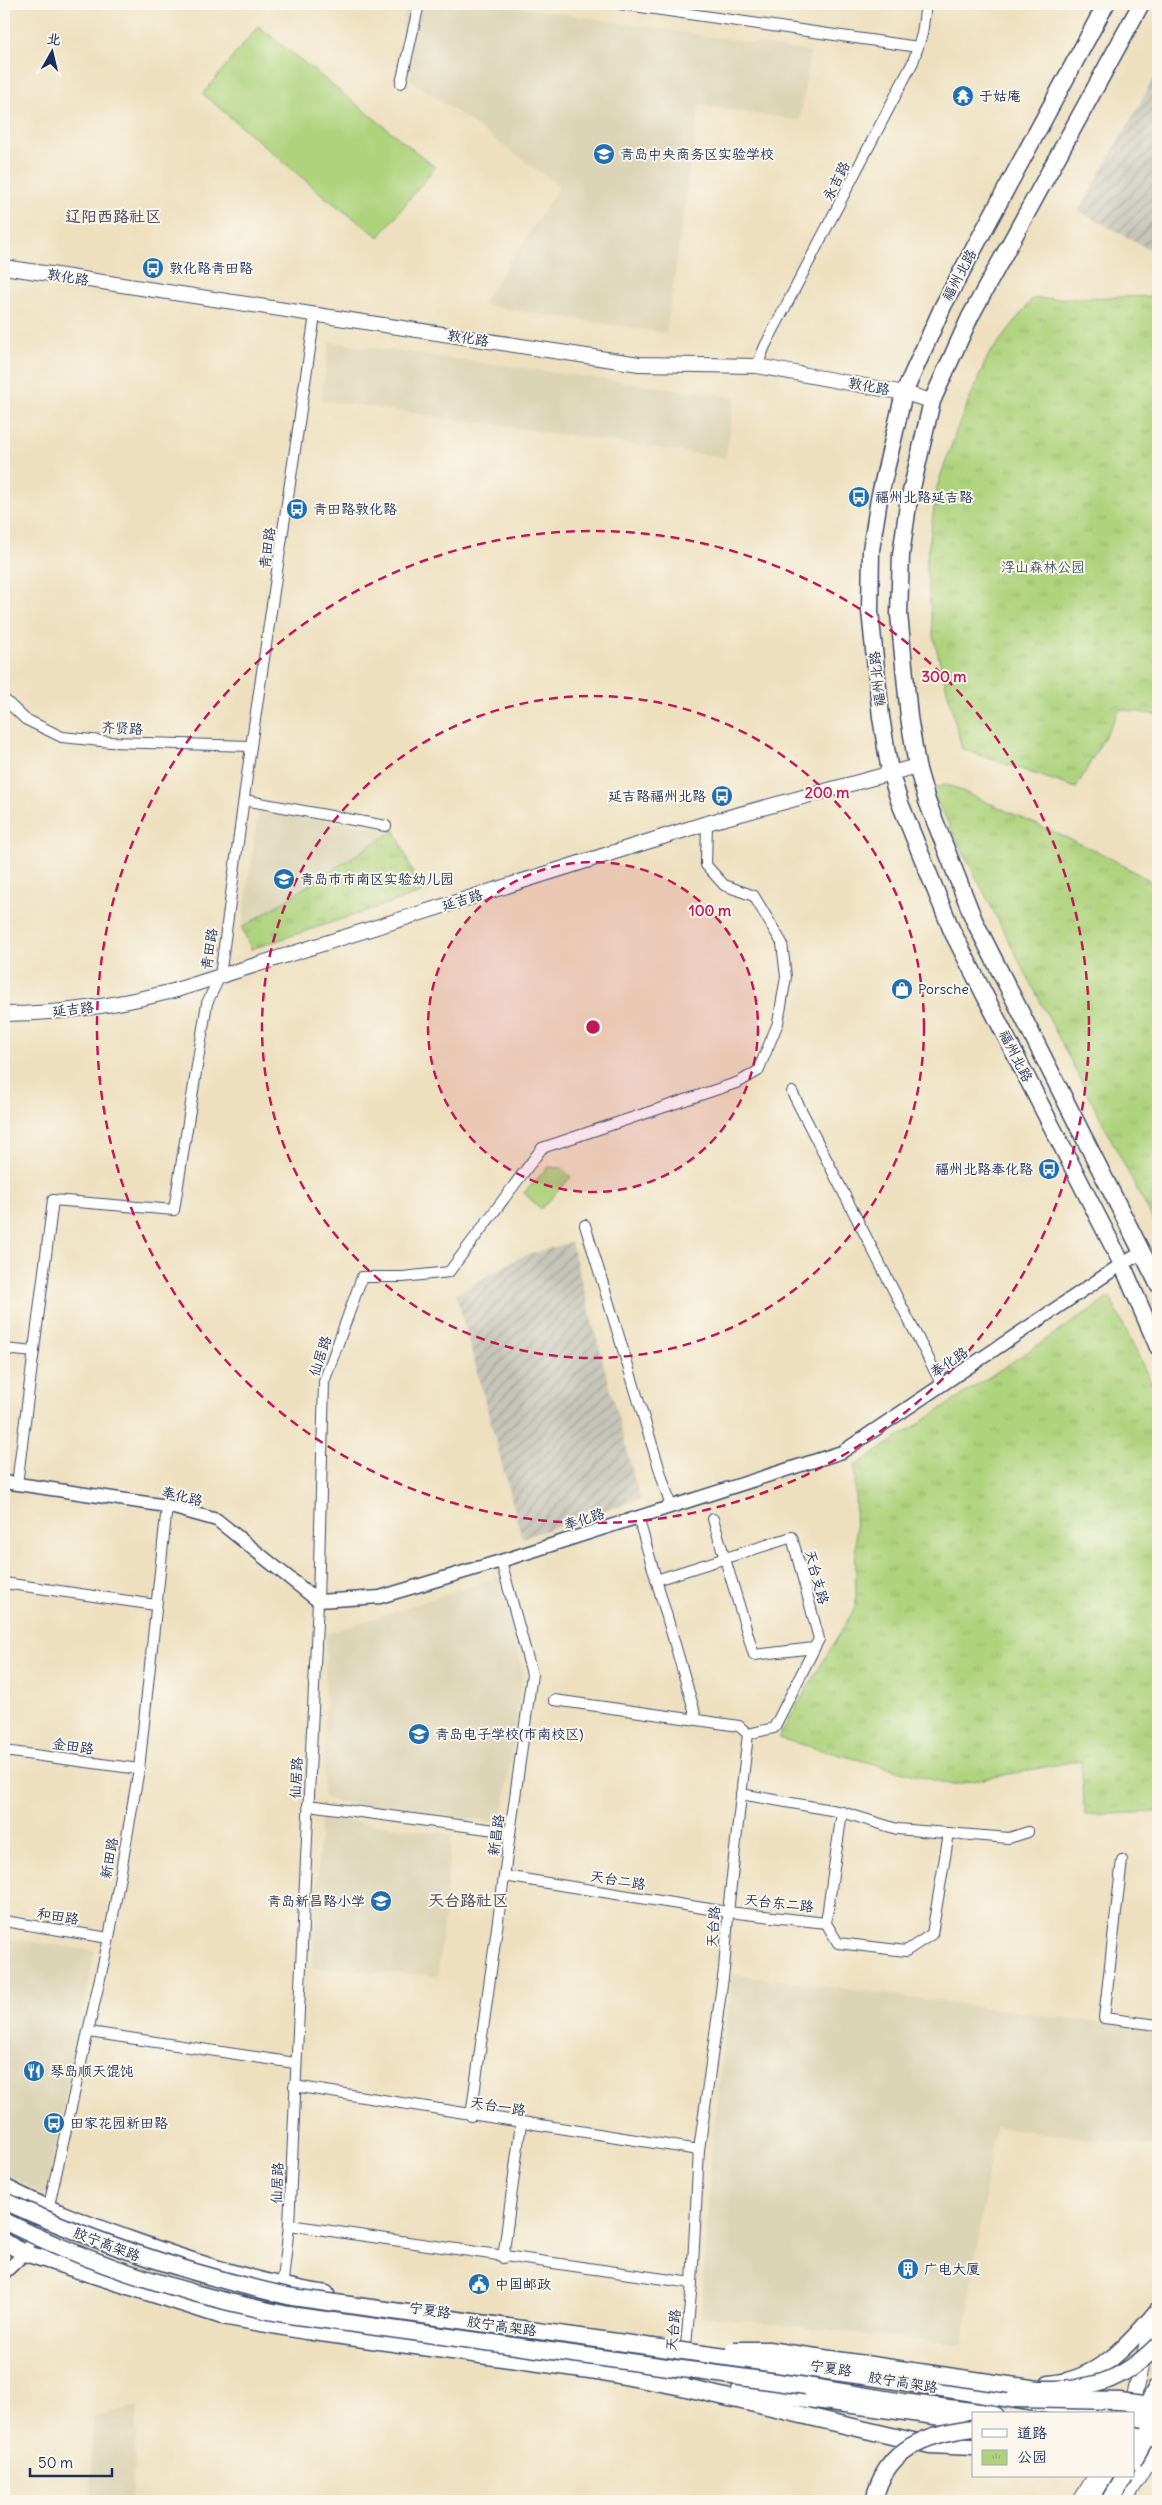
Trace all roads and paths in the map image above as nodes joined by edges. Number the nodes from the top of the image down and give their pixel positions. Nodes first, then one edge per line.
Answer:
1 (419, 4) edge
2 (620, 4) edge
3 (926, 4) edge
4 (1106, 4) edge
5 (1141, 4) edge
6 (918, 47) junction
7 (401, 82) dead end
8 (4, 267) edge
9 (315, 315) junction
10 (757, 366) junction
11 (904, 393) junction
12 (932, 401) junction
13 (4, 699) edge
14 (251, 746) junction
15 (917, 766) junction
16 (890, 772) junction
17 (244, 800) junction
18 (707, 823) junction
19 (386, 826) dead end
20 (220, 976) junction
21 (4, 1014) edge
22 (792, 1092) dead end
23 (585, 1225) dead end
24 (1143, 1252) junction
25 (1122, 1264) junction
26 (1158, 1284) edge
27 (1158, 1346) edge
28 (4, 1348) edge
29 (34, 1352) junction
30 (942, 1385) junction
31 (4, 1482) edge
32 (17, 1484) junction
33 (167, 1506) junction
34 (671, 1507) junction
35 (638, 1518) junction
36 (713, 1519) dead end
37 (724, 1558) junction
38 (500, 1561) junction
39 (656, 1580) junction
40 (4, 1583) edge
41 (318, 1601) junction
42 (156, 1605) junction
43 (814, 1648) junction
44 (554, 1700) dead end
45 (697, 1720) junction
46 (748, 1734) junction
47 (4, 1751) edge
48 (139, 1769) junction
49 (741, 1794) junction
50 (308, 1805) junction
51 (842, 1812) junction
52 (510, 1832) junction
53 (1028, 1832) dead end
54 (949, 1833) junction
55 (1122, 1860) dead end
56 (504, 1876) junction
57 (728, 1912) junction
58 (4, 1922) edge
59 (826, 1923) junction
60 (109, 1938) junction
61 (1158, 2025) edge
62 (89, 2032) junction
63 (295, 2063) junction
64 (294, 2086) junction
65 (471, 2116) junction
66 (521, 2123) junction
67 (699, 2150) junction
68 (4, 2187) edge
69 (4, 2201) edge
70 (48, 2210) junction
71 (4, 2221) edge
72 (289, 2225) junction
73 (4, 2242) edge
74 (25, 2253) junction
75 (503, 2258) junction
76 (4, 2273) edge
77 (692, 2283) junction
78 (283, 2287) junction
79 (1158, 2310) edge
80 (1158, 2318) edge
81 (278, 2326) junction
82 (1158, 2345) edge
83 (684, 2347) junction
84 (664, 2349) junction
85 (1158, 2385) edge
86 (682, 2387) junction
87 (990, 2390) junction
88 (1014, 2399) junction
89 (1158, 2406) edge
90 (980, 2412) edge
91 (1091, 2412) edge
92 (1094, 2412) edge
93 (1134, 2415) edge
94 (1134, 2420) edge
95 (972, 2421) edge
96 (1134, 2421) edge
97 (1157, 2424) edge
98 (972, 2428) edge
99 (1134, 2442) edge
100 (1158, 2445) edge
101 (972, 2448) edge
102 (1143, 2462) edge
103 (1094, 2478) edge
104 (1102, 2478) edge
105 (1124, 2478) edge
106 (1087, 2489) edge
107 (874, 2501) edge
108 (1080, 2501) edge
109 (1110, 2501) edge
110 (1125, 2501) edge

1 - 7 street
2 - 6 street
3 - 6 street, 永吉路
4 - 11 main road, 福州北路
5 - 12 main road, 福州北路
6 - 10 street, 永吉路
8 - 9 main road, 敦化路
9 - 10 main road, 敦化路
9 - 14 street, 青田路
10 - 11 main road, 敦化路
11 - 12 main road, 敦化路
11 - 16 main road, 福州北路
12 - 15 main road, 福州北路
13 - 14 street, 齐贤路
14 - 17 street, 青田路
15 - 16 main road, 延吉路
15 - 24 main road, 福州北路
16 - 18 main road, 延吉路
16 - 25 main road, 福州北路
17 - 19 street
17 - 20 street, 青田路
18 - 20 main road, 延吉路
18 - 41 street, 仙居路
20 - 21 main road, 延吉路
20 - 29 street, 青田路
22 - 30 street
23 - 34 street
24 - 25 street, 奉化路
24 - 26 main road, 福州北路
25 - 27 main road, 福州北路
25 - 30 street, 奉化路
28 - 29 street
29 - 32 street, 青田路
30 - 34 street, 奉化路
31 - 32 street, 奉化路
32 - 33 street, 奉化路
33 - 41 street, 奉化路
33 - 42 street, 新田路
34 - 35 street, 奉化路
35 - 38 street, 奉化路
35 - 39 street
36 - 37 street
37 - 39 street, 天台支路
37 - 43 street
37 - 43 street, 天台支路
38 - 41 street, 奉化路
38 - 52 street, 新昌路
39 - 45 street
40 - 42 street
41 - 50 street, 仙居路
42 - 48 street, 新田路
43 - 46 street, 天台支路
44 - 45 street
45 - 46 street
46 - 49 street, 天台路
47 - 48 street, 金田路
48 - 60 street, 新田路
49 - 51 street
49 - 57 street, 天台路
50 - 52 street
50 - 63 street, 仙居路
51 - 54 street
51 - 59 street
52 - 56 street, 新昌路
53 - 54 street
54 - 59 street
55 - 61 street
56 - 57 street, 天台二路
56 - 65 street, 新昌路
57 - 59 street, 天台东二路
57 - 67 street, 天台路
58 - 60 street, 和田路
60 - 62 street, 新田路
62 - 63 street
62 - 70 street, 新田路
63 - 64 street, 仙居路
64 - 65 street, 天台一路
64 - 72 street, 仙居路
65 - 66 street, 天台一路
66 - 67 street, 天台一路
66 - 75 street
67 - 77 street, 天台路
68 - 70 main road, 宁夏路
69 - 84 main road, 胶宁高架路, bridge
70 - 74 street, 新田路
70 - 78 main road, 宁夏路
71 - 90 main road, 胶宁高架路, bridge
72 - 75 street
72 - 78 street, 仙居路
73 - 74 main road
74 - 76 street
74 - 81 main road
75 - 77 street
77 - 83 street, 天台路
78 - 81 street, 仙居路
78 - 83 main road, 宁夏路
79 - 87 main road
80 - 93 main road
81 - 86 main road
82 - 84 main road, bridge
83 - 86 street, 天台路
83 - 87 main road, 宁夏路
84 - 88 main road, 胶宁高架路, bridge
85 - 94 main road, bridge
86 - 95 main road
86 - 101 main road
87 - 91 main road
88 - 89 main road, 胶宁高架路, bridge
88 - 92 main road, 胶宁高架路, bridge
96 - 97 main road, bridge
97 - 102 main road, bridge
98 - 107 main road, bridge
99 - 100 main road
100 - 102 main road
102 - 110 main road
103 - 106 main road
104 - 106 main road
105 - 109 main road, bridge
106 - 108 main road

